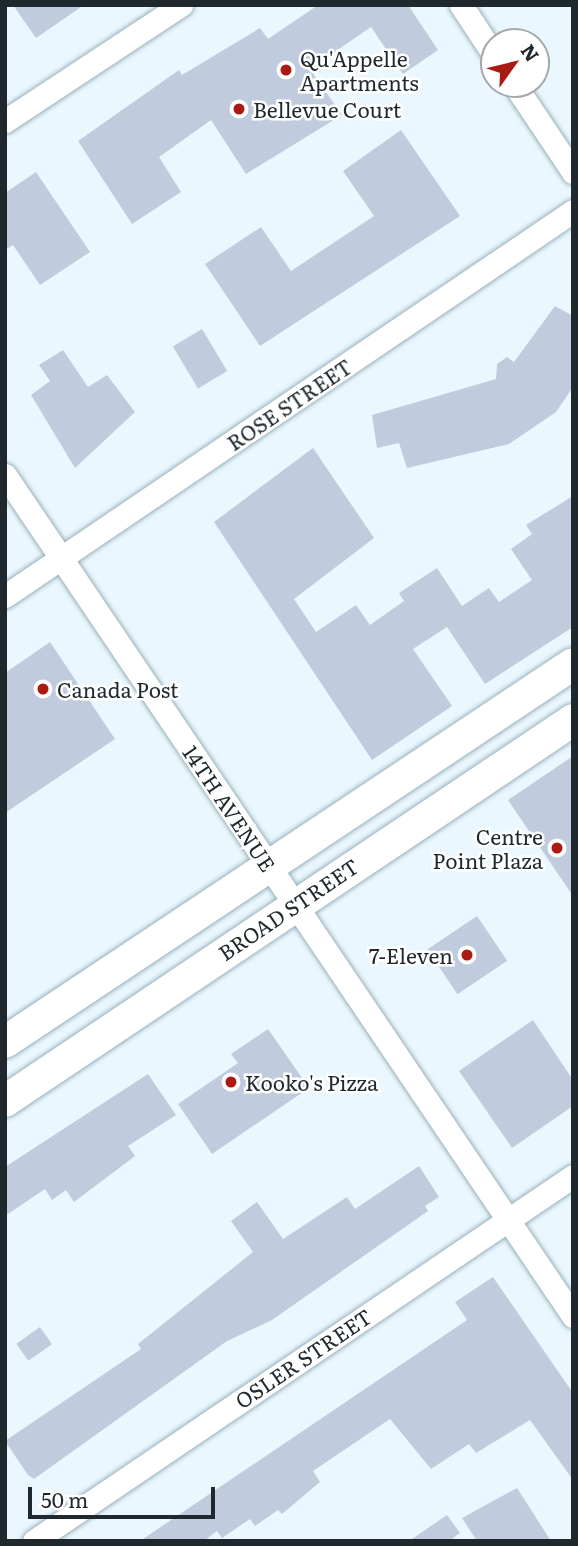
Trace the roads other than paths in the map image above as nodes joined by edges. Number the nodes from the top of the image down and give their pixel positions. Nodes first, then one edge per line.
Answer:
1 (181, 5) edge
2 (461, 5) edge
3 (480, 34) edge
4 (523, 98) edge
5 (5, 121) edge
6 (573, 172) edge
7 (573, 211) edge
8 (5, 475) edge
9 (62, 559) junction
10 (5, 596) edge
11 (573, 664) edge
12 (573, 720) edge
13 (271, 867) junction
14 (295, 905) junction
15 (5, 1042) edge
16 (5, 1101) edge
17 (573, 1177) edge
18 (508, 1219) junction
19 (573, 1316) edge
20 (34, 1541) edge

1 - 5 street
2 - 3 street
4 - 6 street
7 - 9 street, ROSE STREET
8 - 9 street, 14TH AVENUE
9 - 10 street, ROSE STREET
9 - 13 street, 14TH AVENUE
11 - 13 main road
12 - 14 main road, BROAD STREET
13 - 14 street, 14TH AVENUE
13 - 15 main road
14 - 16 main road, BROAD STREET
14 - 18 street, 14TH AVENUE
17 - 18 street, OSLER STREET
18 - 19 street, 14TH AVENUE
18 - 20 street, OSLER STREET

